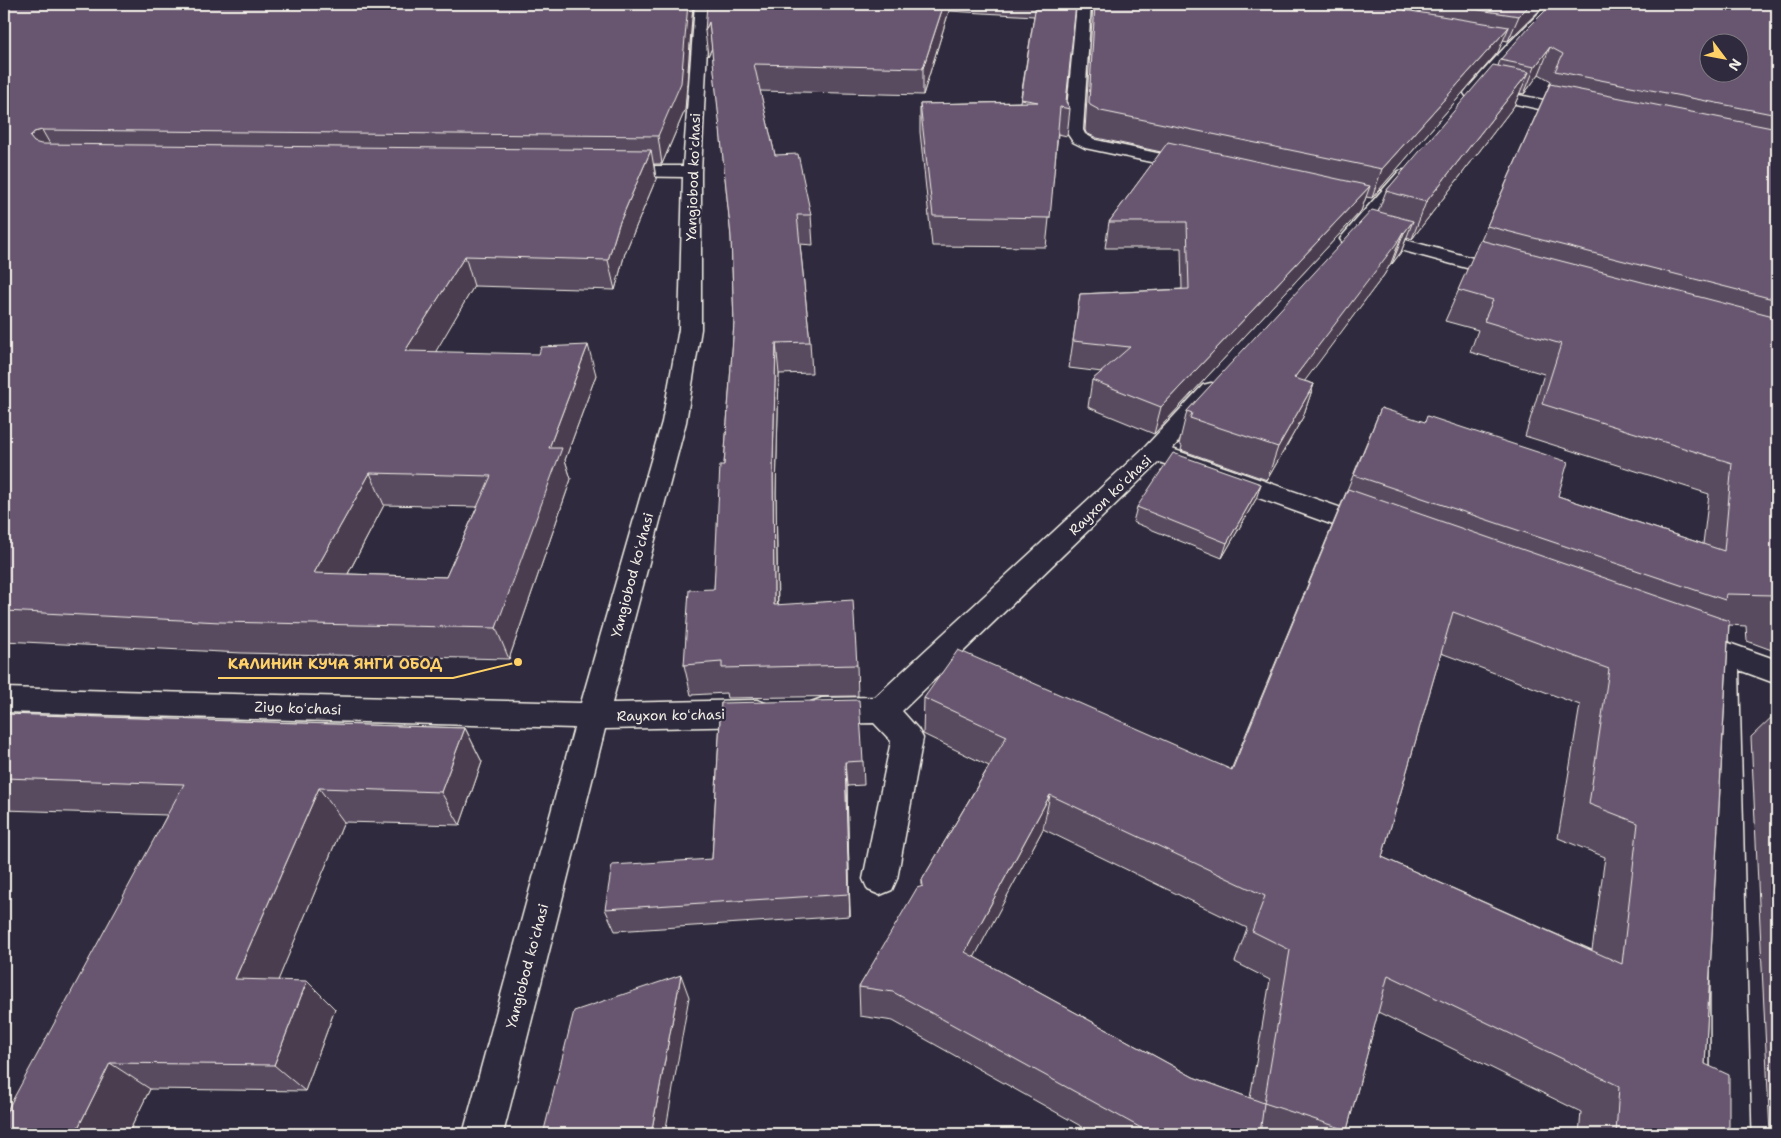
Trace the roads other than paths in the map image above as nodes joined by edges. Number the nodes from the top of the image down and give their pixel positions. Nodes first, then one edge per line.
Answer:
1 (702, 4) edge
2 (1084, 4) edge
3 (1556, 4) edge
4 (1592, 115) edge
5 (1415, 163) edge
6 (1206, 169) edge
7 (602, 171) edge
8 (692, 172) junction
9 (1359, 202) edge
10 (1379, 207) junction
11 (1356, 232) junction
12 (1336, 254) edge
13 (1528, 278) edge
14 (1222, 378) edge
15 (1155, 452) junction
16 (1398, 537) edge
17 (1668, 632) edge
18 (1724, 652) junction
19 (1777, 672) edge
20 (4, 700) edge
21 (882, 710) junction
22 (593, 716) junction
23 (880, 879) dead end
24 (483, 1134) edge
25 (1731, 1134) edge

1 - 8 street, Yangiobod koʻchasi
2 - 6 street
3 - 4 street
5 - 10 street
7 - 8 street
8 - 22 street, Yangiobod koʻchasi
9 - 10 street
10 - 11 street
11 - 12 street
11 - 13 street
14 - 15 street
15 - 16 street, Rayxon koʻchasi
15 - 21 street, Rayxon koʻchasi
17 - 18 street
18 - 19 street
18 - 25 street
20 - 22 street, Ziyo koʻchasi
21 - 22 street, Rayxon koʻchasi
21 - 23 street
22 - 24 street, Yangiobod koʻchasi

